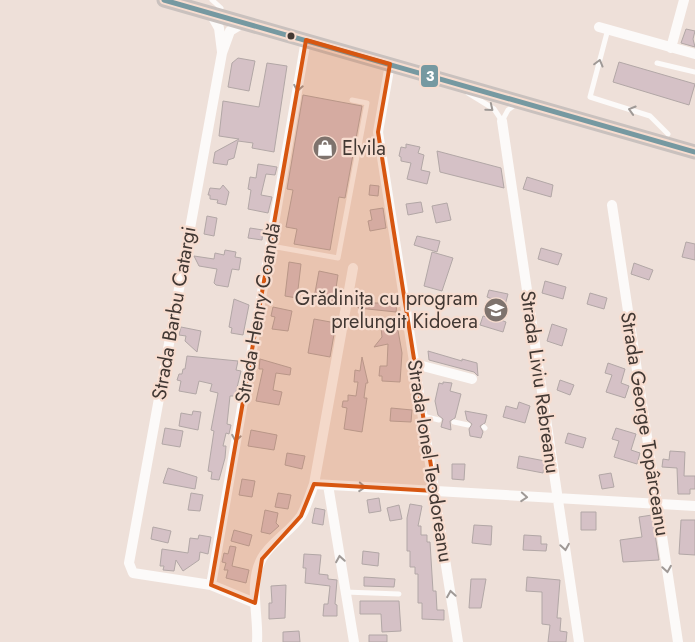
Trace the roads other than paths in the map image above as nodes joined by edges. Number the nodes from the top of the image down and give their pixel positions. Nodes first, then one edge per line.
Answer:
1 (164, 0) edge
2 (195, 0) edge
3 (684, 0) edge
4 (215, 7) edge
5 (243, 23) junction
6 (603, 28) joint
7 (306, 40) junction
8 (671, 48) junction
9 (222, 53) junction
10 (695, 54) edge
11 (656, 63) dead end
12 (390, 64) junction
13 (695, 72) edge
14 (447, 80) junction
15 (352, 100) dead end
16 (519, 101) junction
17 (502, 121) junction
18 (668, 134) junction
19 (695, 142) edge
20 (695, 152) edge
21 (612, 205) dead end
22 (270, 246) junction
23 (353, 268) dead end
24 (415, 364) junction
25 (472, 379) dead end
26 (423, 416) junction
27 (439, 420) dead end
28 (454, 422) dead end
29 (468, 425) dead end
30 (314, 484) junction
31 (328, 484) junction
32 (435, 491) junction
33 (558, 499) junction
34 (657, 504) junction
35 (695, 506) edge
36 (210, 585) junction
37 (346, 592) junction
38 (398, 594) dead end
39 (255, 603) junction
40 (257, 642) edge
41 (354, 642) edge
42 (458, 642) edge
43 (579, 642) edge
44 (678, 642) edge

1 - 4 main road
2 - 4 main road
3 - 8 street
4 - 5 main road
4 - 9 street, Strada Barbu Catargi
4 - 18 main road
5 - 7 main road
5 - 9 street, Strada Barbu Catargi
6 - 8 street
18 -> 6 lane
7 - 12 main road
7 -> 22 street, Strada Henry Coandă
8 - 10 street
9 - 36 street, Strada Barbu Catargi
11 - 13 lane
12 - 14 main road
12 - 24 street, Strada Ionel Teodoreanu
14 - 16 main road
14 -> 17 lane
15 - 22 lane
16 - 17 lane
16 - 20 main road
17 - 33 street, Strada Liviu Rebreanu
18 - 19 main road
21 - 34 street, Strada George Topârceanu
22 -> 36 street, Strada Henry Coandă
23 - 30 street
24 - 25 street
24 - 26 street, Strada Ionel Teodoreanu
26 - 27 lane
26 - 32 street, Strada Ionel Teodoreanu
28 - 29 lane
30 - 31 street
30 - 39 street
31 -> 32 street
37 -> 31 street
32 -> 33 street
42 -> 32 street, Strada Ionel Teodoreanu
33 - 34 street
33 -> 43 street, Strada Liviu Rebreanu
34 - 35 street
34 -> 44 street, Strada George Topârceanu
36 - 39 street
37 - 38 lane
37 - 41 street
39 - 40 street

